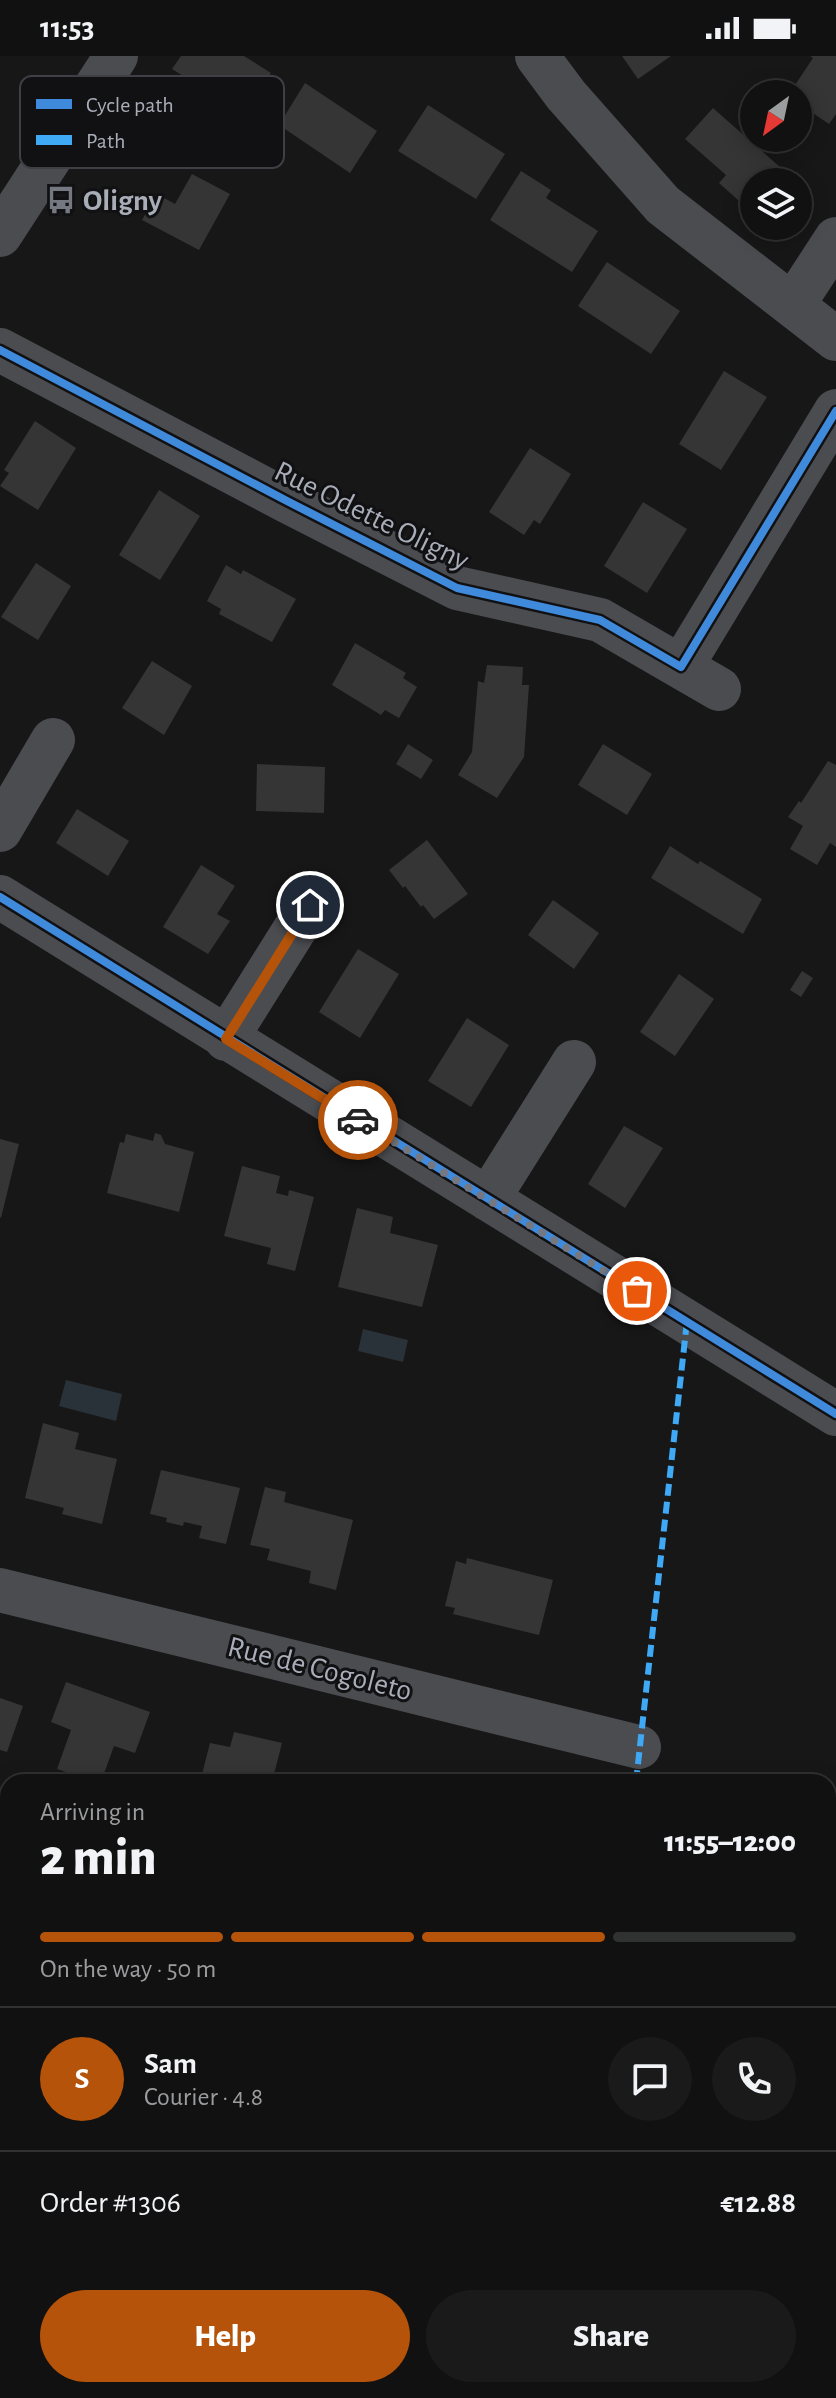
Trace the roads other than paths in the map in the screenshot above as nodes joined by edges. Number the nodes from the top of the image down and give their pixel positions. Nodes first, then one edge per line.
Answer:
1 (116, 56) edge
2 (537, 56) edge
3 (103, 76) edge
4 (43, 168) edge
5 (0, 235) edge
6 (836, 239) edge
7 (793, 305) junction
8 (836, 339) edge
9 (0, 350) edge
10 (836, 411) edge
11 (681, 667) junction
12 (719, 689) dead end
13 (53, 740) dead end
14 (0, 830) edge
15 (0, 897) edge
16 (310, 905) dead end
17 (226, 1039) junction
18 (574, 1062) dead end
19 (488, 1199) junction
20 (836, 1414) edge
21 (0, 1590) edge
22 (639, 1747) dead end

1 - 3 street
2 - 7 street
4 - 5 street
6 - 7 street
7 - 8 street
9 - 11 street, Rue Odette Oligny
10 - 11 street
11 - 12 street, Rue Odette Oligny
13 - 14 street
15 - 17 street
16 - 17 street
17 - 19 street
18 - 19 street
19 - 20 street
21 - 22 street, Rue de Cogoleto

